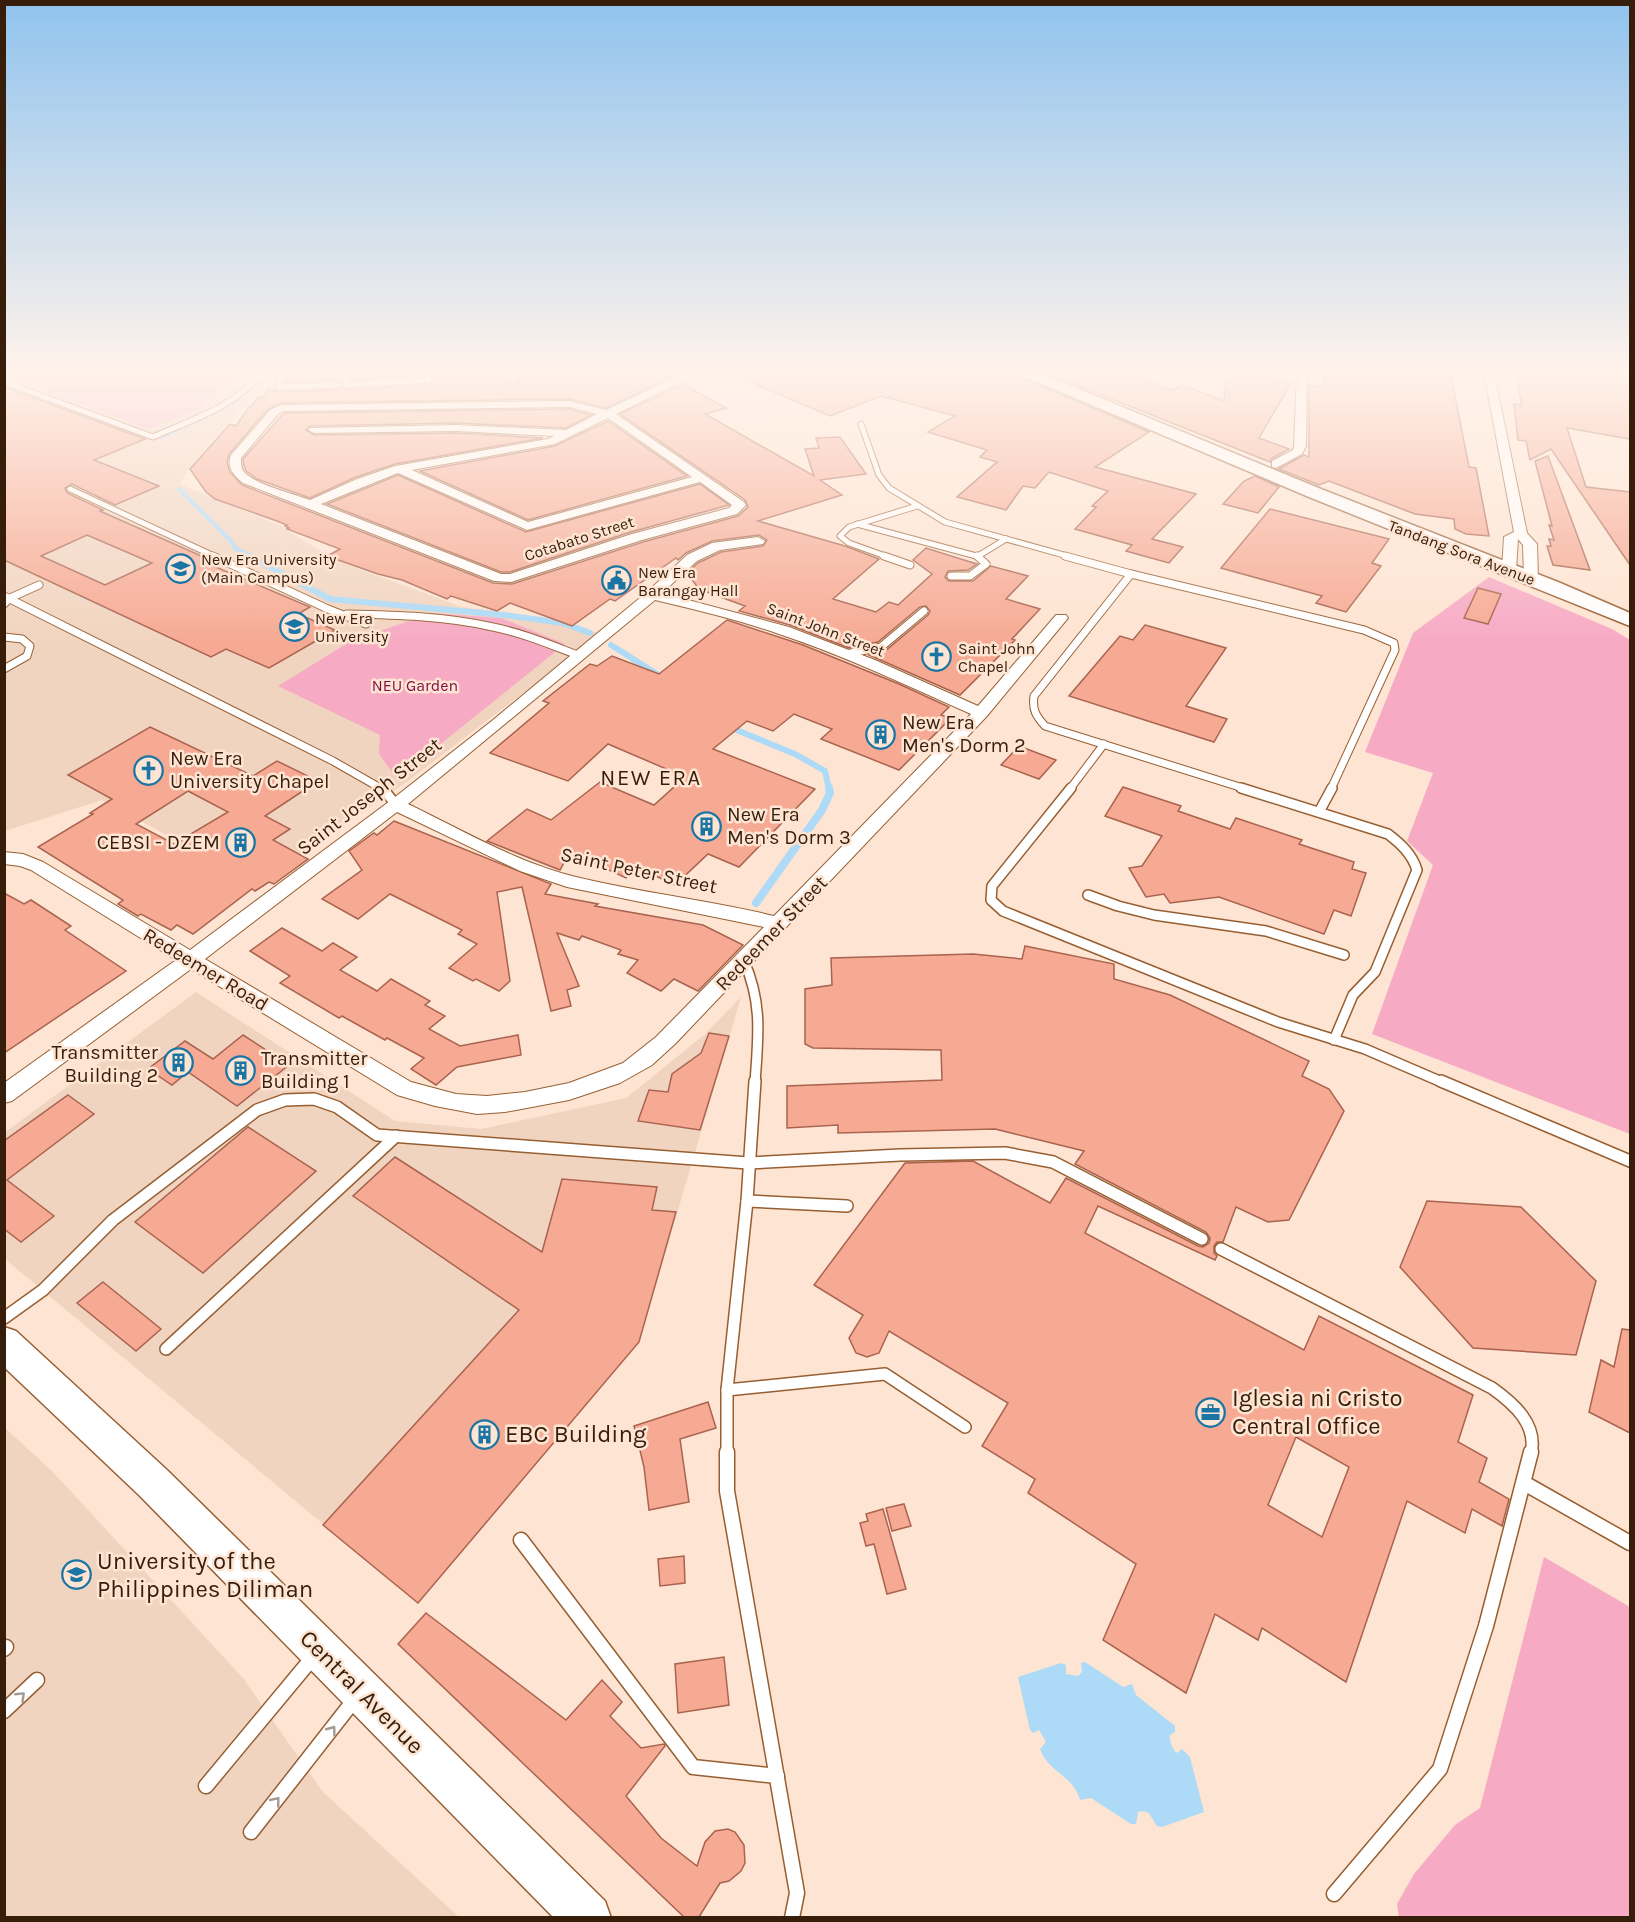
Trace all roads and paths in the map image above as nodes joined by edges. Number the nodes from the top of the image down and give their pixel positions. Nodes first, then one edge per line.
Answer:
1 (234, 463) edge
2 (436, 463) edge
3 (680, 463) edge
4 (875, 463) edge
5 (1241, 463) edge
6 (1507, 463) edge
7 (399, 469) junction
8 (702, 478) junction
9 (70, 489) dead end
10 (309, 506) junction
11 (917, 506) junction
12 (857, 524) junction
13 (1521, 534) junction
14 (1006, 539) junction
15 (758, 541) dead end
16 (978, 556) junction
17 (909, 565) dead end
18 (1509, 570) junction
19 (1131, 574) junction
20 (951, 576) dead end
21 (1531, 578) junction
22 (39, 585) dead end
23 (652, 595) junction
24 (6, 599) edge
25 (924, 611) dead end
26 (341, 614) junction
27 (1061, 618) dead end
28 (1630, 620) edge
29 (366, 624) dead end
30 (4, 637) edge
31 (846, 654) junction
32 (580, 656) junction
33 (4, 669) edge
34 (981, 713) junction
35 (1104, 744) junction
36 (396, 805) junction
37 (1318, 812) junction
38 (4, 858) edge
39 (1088, 895) dead end
40 (779, 924) junction
41 (1344, 955) dead end
42 (191, 959) junction
43 (744, 961) junction
44 (1334, 1040) junction
45 (405, 1089) joint
46 (4, 1095) edge
47 (396, 1136) junction
48 (1630, 1161) edge
49 (748, 1163) junction
50 (747, 1201) junction
51 (847, 1206) dead end
52 (1202, 1239) dead end
53 (1221, 1249) dead end
54 (4, 1318) edge
55 (4, 1343) edge
56 (166, 1349) dead end
57 (727, 1390) junction
58 (965, 1427) dead end
59 (1524, 1483) junction
60 (521, 1540) dead end
61 (1630, 1543) edge
62 (320, 1650) junction
63 (37, 1680) dead end
64 (362, 1690) junction
65 (4, 1712) edge
66 (777, 1776) junction
67 (206, 1786) dead end
68 (251, 1832) dead end
69 (1334, 1894) dead end
70 (588, 1917) edge
71 (792, 1917) edge

1 - 10 street
2 - 7 street
3 - 8 street
4 - 11 lane
5 - 18 main road, Tandang Sora Avenue
6 - 13 street
7 - 8 street
7 - 10 street
8 - 10 street, Cotabato Street
9 - 26 lane
11 - 12 lane
11 - 14 lane
12 - 16 lane
12 - 17 lane
13 - 18 street
13 - 21 street
14 - 16 lane
14 - 19 lane
15 - 23 street, Saint Joseph Street
16 - 20 lane
18 - 21 main road, Tandang Sora Avenue
19 - 35 lane
19 - 37 lane
21 - 28 main road, Tandang Sora Avenue
22 - 24 lane
23 - 31 street, Saint John Street
23 - 32 street, Saint Joseph Street
24 - 36 lane
25 - 31 lane
26 - 29 lane
26 - 32 lane
27 - 34 street, Redeemer Street
30 - 33 lane
31 - 34 street, Saint John Street
32 - 36 street, Saint Joseph Street
34 - 40 street, Redeemer Street
35 - 37 lane
35 - 44 lane
36 - 40 street, Saint Peter Street
36 - 42 street, Saint Joseph Street
37 - 44 lane
38 - 42 street, Redeemer Road
39 - 41 lane
40 - 43 street, Redeemer Street
42 - 45 street, Redeemer Road
42 - 46 street, Saint Joseph Street
43 - 45 street, Redeemer Street
43 - 49 lane
44 - 48 lane
47 - 49 lane
47 - 54 lane
47 - 56 lane
49 - 50 lane
49 - 52 lane
50 - 51 lane
50 - 57 lane
53 - 59 lane
55 - 62 main road, Central Avenue
57 - 58 lane
57 - 66 lane
59 - 61 lane
59 - 69 lane
60 - 66 lane
62 - 64 main road, Central Avenue
62 - 67 lane
65 -> 63 lane
68 -> 64 lane
64 - 70 main road, Central Avenue
66 - 71 lane

